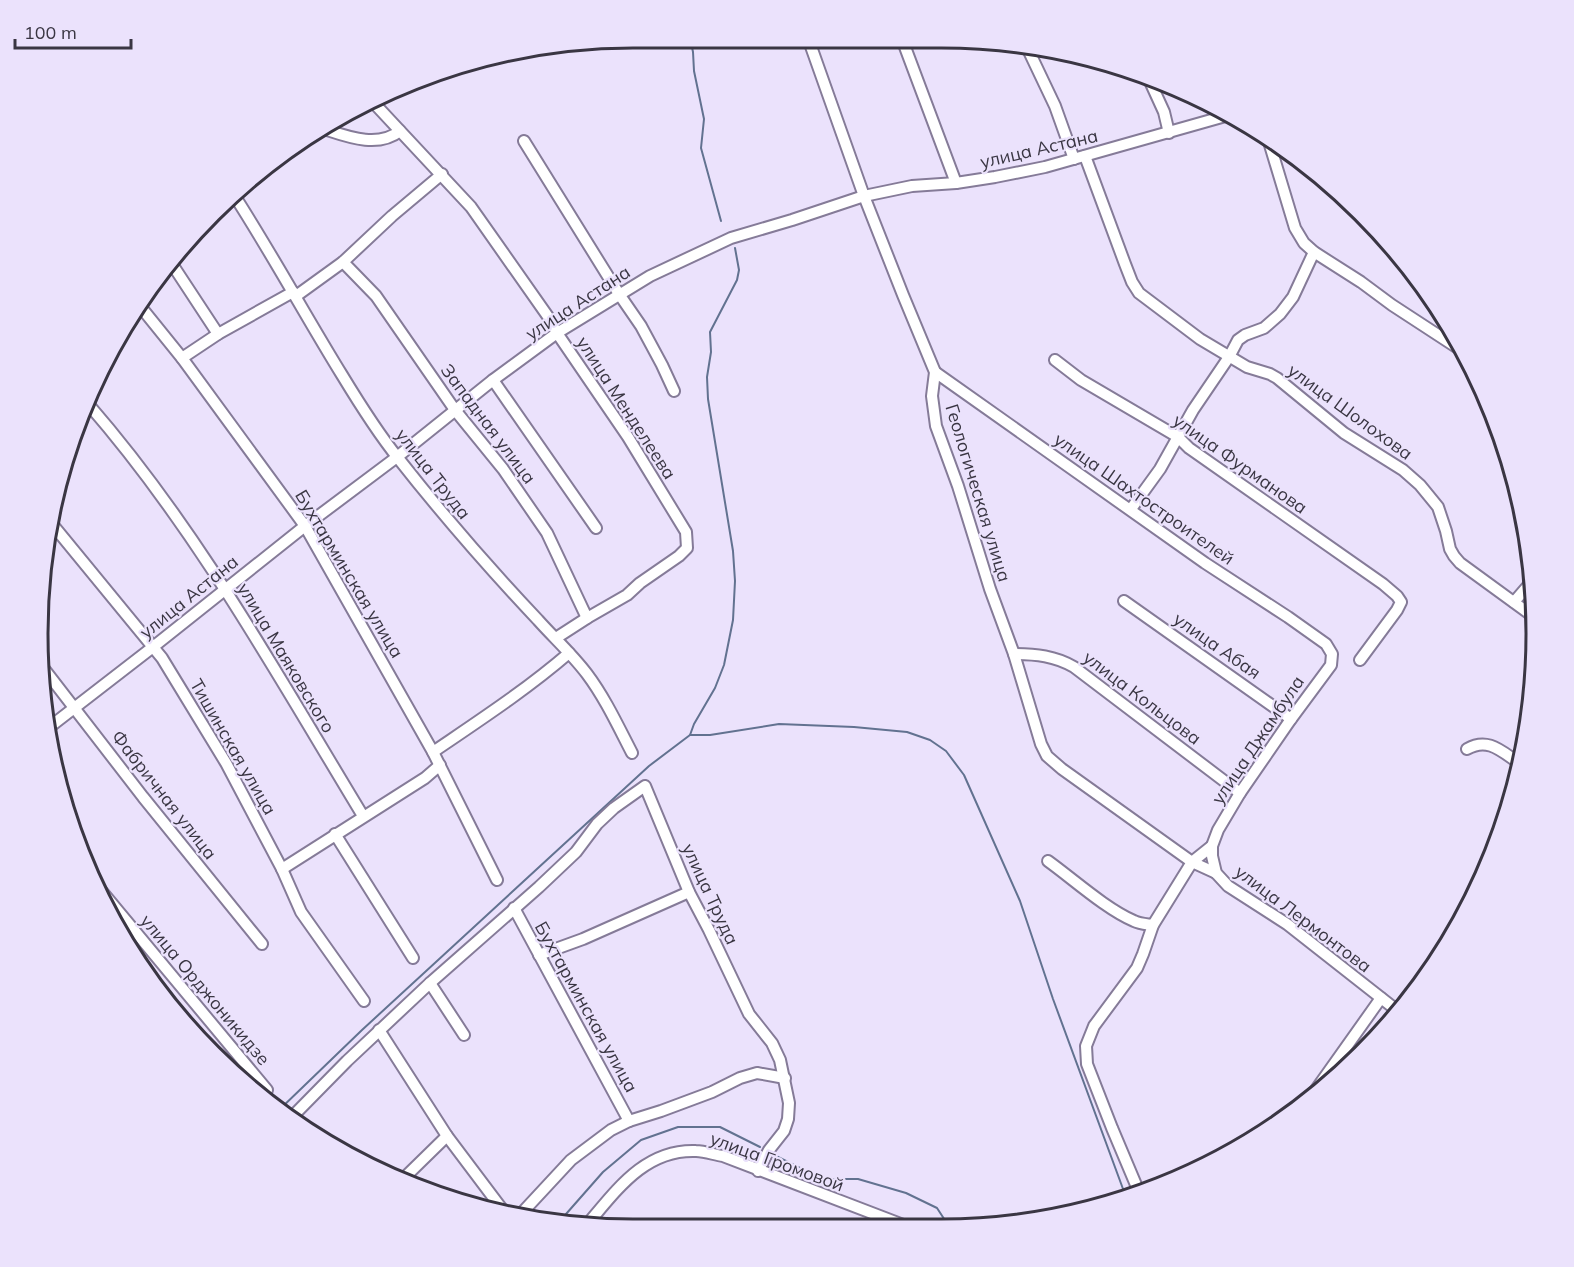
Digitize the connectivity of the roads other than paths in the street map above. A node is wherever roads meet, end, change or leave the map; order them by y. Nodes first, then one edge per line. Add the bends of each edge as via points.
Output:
1 (812, 48) edge
2 (905, 48) edge
3 (1031, 55) edge
4 (1153, 88) edge
5 (378, 107) edge
6 (1218, 118) edge
7 (400, 131) junction
8 (332, 132) edge
9 (1169, 133) junction
10 (524, 141) dead end
11 (1272, 151) edge
12 (1080, 158) junction
13 (442, 174) junction
14 (956, 183) junction
15 (864, 196) junction
16 (238, 201) edge
17 (1314, 252) junction
18 (343, 262) junction
19 (175, 269) edge
20 (294, 294) junction
21 (619, 294) junction
22 (145, 312) edge
23 (557, 333) junction
24 (218, 334) junction
25 (1448, 342) edge
26 (1229, 357) junction
27 (182, 358) junction
28 (1055, 360) dead end
29 (935, 372) junction
30 (494, 380) junction
31 (674, 392) dead end
32 (93, 409) edge
33 (455, 410) junction
34 (1178, 437) junction
35 (397, 457) junction
36 (1131, 509) junction
37 (305, 526) junction
38 (596, 528) dead end
39 (57, 530) edge
40 (225, 589) junction
41 (1524, 590) edge
42 (1124, 601) dead end
43 (1514, 602) junction
44 (1525, 611) edge
45 (587, 618) junction
46 (556, 638) junction
47 (153, 647) junction
48 (569, 653) junction
49 (1014, 654) junction
50 (1332, 654) joint
51 (1360, 660) dead end
52 (49, 676) edge
53 (74, 708) junction
54 (1291, 719) junction
55 (55, 723) edge
56 (1467, 749) dead end
57 (433, 752) junction
58 (632, 753) dead end
59 (1047, 756) joint
60 (1512, 758) edge
61 (440, 765) junction
62 (1240, 793) junction
63 (363, 816) junction
64 (335, 834) junction
65 (1212, 851) junction
66 (1048, 861) dead end
67 (1192, 862) junction
68 (282, 868) junction
69 (1216, 873) junction
70 (497, 880) dead end
71 (689, 892) junction
72 (514, 908) junction
73 (118, 911) edge
74 (1153, 925) junction
75 (262, 944) dead end
76 (539, 955) junction
77 (413, 958) dead end
78 (429, 983) junction
79 (1381, 998) junction
80 (363, 1001) dead end
81 (1392, 1006) edge
82 (379, 1030) junction
83 (464, 1035) dead end
84 (1327, 1074) edge
85 (784, 1078) junction
86 (267, 1090) dead end
87 (297, 1112) edge
88 (630, 1121) junction
89 (447, 1136) junction
90 (758, 1171) junction
91 (408, 1174) edge
92 (1136, 1185) edge
93 (496, 1203) edge
94 (525, 1209) edge
95 (593, 1218) edge
96 (886, 1219) edge

1 - 15 street, Геологическая улица
2 - 14 street
3 - 12 street, улица Шолохова
4 - 9 street
5 - 7 street, улица Менделеева
6 - 9 street, улица Астана
7 - 8 street via 382,140 359,140
7 - 13 street, улица Менделеева
9 - 12 street, улица Астана
10 - 21 street
11 - 17 street via 1295,228
12 - 14 street, улица Астана
12 - 26 street, улица Шолохова via 1139,293
13 - 18 street
13 - 23 street, улица Менделеева via 500,247
14 - 15 street, улица Астана via 912,186
15 - 21 street, улица Астана via 731,238
15 - 29 street, Геологическая улица
16 - 20 street, улица Труда
17 - 25 street
17 - 26 street via 1293,297 1280,314 1264,328 1238,340
18 - 20 street
18 - 33 street, Западная улица via 376,296
19 - 24 street
20 - 24 street
20 - 35 street, улица Труда
21 - 23 street, улица Астана
21 - 31 street via 641,326
22 - 27 street, Бухтарминская улица
23 - 30 street, улица Астана
23 - 45 street, улица Менделеева via 628,436 686,532 687,541 687,548 679,556 627,595
24 - 27 street
26 - 34 street
26 - 43 street, улица Шолохова via 1277,378 1344,433 1403,470 1434,500 1454,556
27 - 37 street, Бухтарминская улица
28 - 34 street, улица Фурманова via 1081,380
29 - 36 street, улица Шахтостроителей
29 - 49 street, Геологическая улица via 932,396 936,426
30 - 33 street, улица Астана
30 - 38 street
32 - 40 street, улица Маяковского via 149,478
33 - 35 street, улица Астана
33 - 45 street, Западная улица via 547,532
34 - 36 street
34 - 51 street, улица Фурманова via 1397,596 1401,602 1397,610
35 - 37 street, улица Астана
35 - 46 street, улица Труда via 456,530
36 - 50 street, улица Шахтостроителей via 1326,644
37 - 40 street, улица Астана
37 - 57 street, Бухтарминская улица
39 - 47 street, Тишинская улица
40 - 47 street, улица Астана
40 - 63 street, улица Маяковского
41 - 43 street
42 - 54 street, улица Абая
43 - 44 street, улица Шолохова
45 - 46 street
46 - 48 street, улица Труда
47 - 53 street, улица Астана
47 - 68 street, Тишинская улица via 226,763
48 - 57 street via 507,703
48 - 58 street, улица Труда via 603,697
49 - 59 street, Геологическая улица
49 - 62 street, улица Кольцова via 1049,657 1074,667
50 - 54 street, улица Джамбула via 1331,665
52 - 53 street, Фабричная улица
53 - 55 street, улица Астана
53 - 75 street, Фабричная улица
54 - 62 street, улица Джамбула
56 - 60 street via 1485,743
57 - 61 street, Бухтарминская улица
59 - 67 street, улица Лермонтова
61 - 63 street
61 - 70 street, Бухтарминская улица
62 - 65 street, улица Джамбула via 1218,830
63 - 64 street
64 - 68 street
64 - 77 street
65 - 67 street, улица Джамбула
65 - 69 street, улица Лермонтова
66 - 74 street via 1110,908 1132,921
67 - 69 street, улица Лермонтова
67 - 74 street, улица Джамбула
68 - 80 street, Тишинская улица via 301,912
69 - 79 street, улица Лермонтова via 1228,886 1287,924
71 - 72 street, улица Труда via 645,786 614,808 576,852
71 - 76 street
71 - 85 street, улица Труда via 749,1014 772,1043
72 - 76 street, Бухтарминская улица
72 - 78 street
73 - 86 street, улица Орджоникидзе
74 - 92 street via 1137,968 1094,1026 1086,1046 1087,1064
76 - 88 street, Бухтарминская улица
78 - 82 street
78 - 83 street
79 - 81 street, улица Лермонтова
79 - 84 street
82 - 87 street
82 - 89 street
85 - 88 street via 758,1073 740,1078
85 - 90 street, улица Труда via 788,1119
88 - 94 street via 571,1160
89 - 91 street
89 - 93 street
90 - 95 street, улица Громовой via 723,1156 675,1152 644,1165 619,1186
90 - 96 street, улица Громовой

